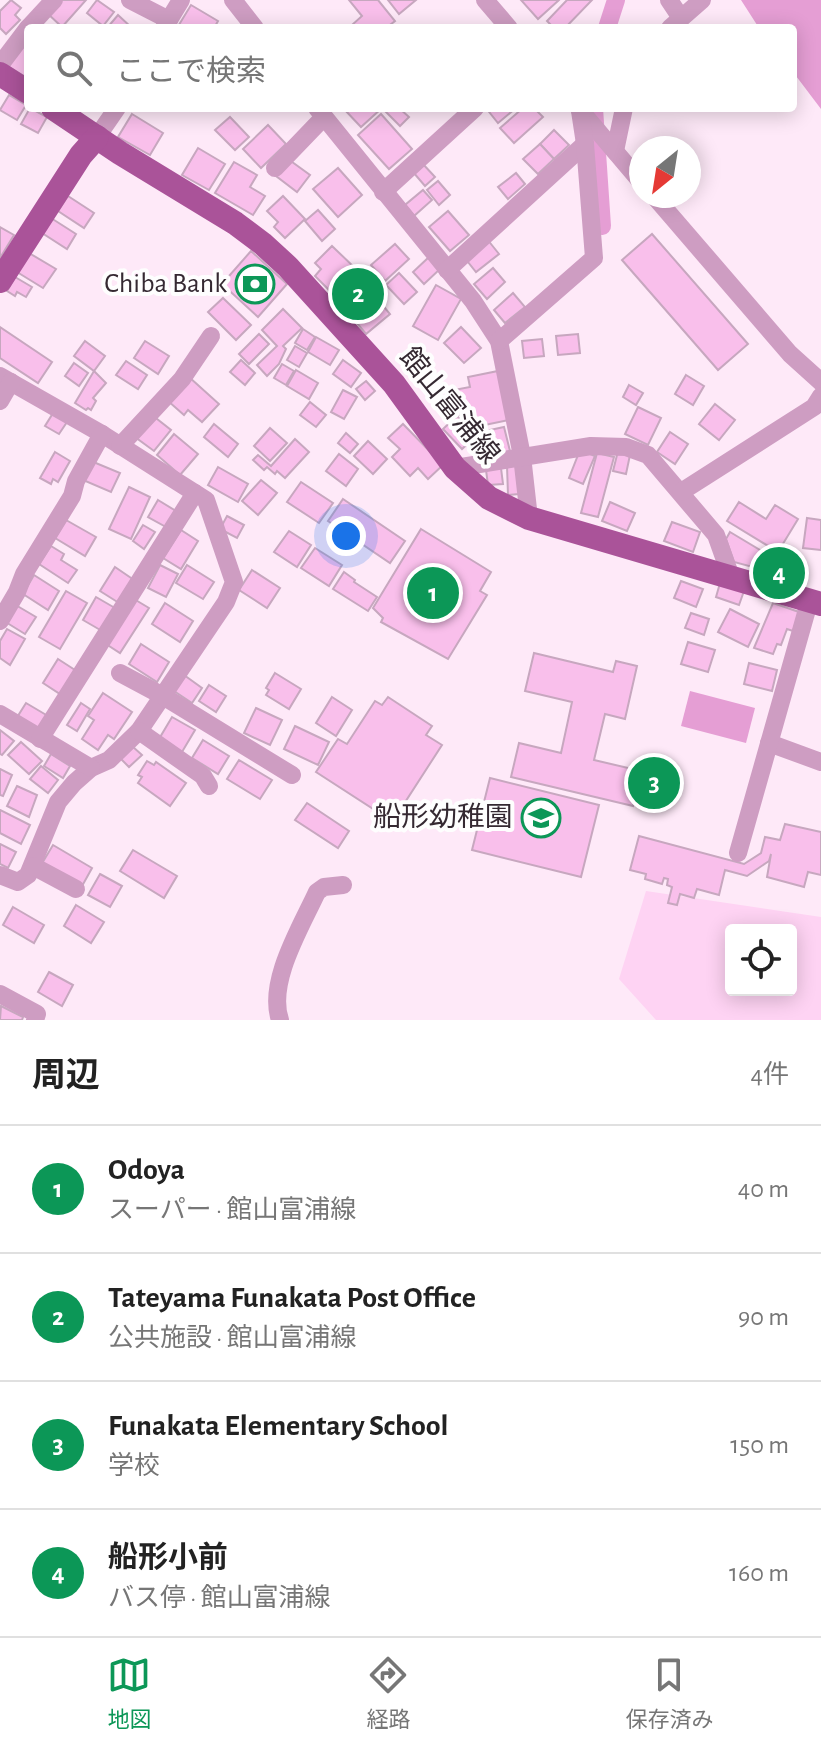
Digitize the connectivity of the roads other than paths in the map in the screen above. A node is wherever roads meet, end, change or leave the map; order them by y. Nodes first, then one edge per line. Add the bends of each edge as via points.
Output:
1 (54, 0) edge
2 (130, 0) edge
3 (181, 0) edge
4 (233, 0) edge
5 (485, 0) edge
6 (669, 0) edge
7 (702, 0) edge
8 (676, 23) edge
9 (32, 24) edge
10 (167, 24) edge
11 (252, 24) edge
12 (506, 24) edge
13 (24, 33) edge
14 (0, 65) edge
15 (0, 74) edge
16 (24, 89) edge
17 (59, 112) edge
18 (114, 112) edge
19 (321, 112) edge
20 (471, 112) edge
21 (581, 112) edge
22 (623, 112) edge
23 (97, 137) junction
24 (585, 144) junction
25 (612, 148) junction
26 (275, 168) dead end
27 (629, 168) edge
28 (383, 192) junction
29 (664, 208) edge
30 (447, 270) junction
31 (0, 281) edge
32 (211, 336) dead end
33 (499, 341) junction
34 (6, 379) edge
35 (821, 382) edge
36 (821, 396) edge
37 (0, 401) edge
38 (102, 434) junction
39 (120, 446) junction
40 (522, 456) junction
41 (455, 468) junction
42 (681, 492) junction
43 (195, 493) junction
44 (529, 518) junction
45 (731, 577) junction
46 (815, 602) edge
47 (0, 621) edge
48 (120, 673) dead end
49 (163, 696) junction
50 (0, 714) edge
51 (139, 731) junction
52 (40, 739) junction
53 (769, 743) junction
54 (821, 762) edge
55 (91, 768) junction
56 (292, 775) dead end
57 (209, 786) dead end
58 (738, 853) dead end
59 (33, 866) junction
60 (0, 875) edge
61 (343, 885) dead end
62 (76, 889) dead end
63 (0, 994) edge
64 (35, 1020) edge
65 (280, 1020) edge

1 - 9 street
2 - 10 street
3 - 10 street
4 - 11 street
5 - 12 street
6 - 8 street
7 - 8 street
13 - 14 street
15 - 16 main road
17 - 23 main road, 館山富浦線
18 - 23 street
19 - 26 street
19 - 28 street
20 - 28 street
21 - 24 street
21 - 25 street
22 - 25 street
23 - 31 main road
23 - 41 main road, 館山富浦線 via 235,223 288,267 394,384
24 - 30 street
24 - 33 street via 594,258
25 - 27 street
28 - 30 street
29 - 35 street via 790,354
30 - 33 street
32 - 39 street via 182,379
33 - 40 street
34 - 37 street
34 - 38 street
36 - 42 street via 814,407
38 - 39 street
38 - 47 street
39 - 43 street
40 - 41 street
40 - 42 street via 591,446 626,447 648,455
40 - 44 street
41 - 44 main road, 館山富浦線 via 489,498
42 - 45 street via 716,535
43 - 49 street via 206,500 233,590
43 - 52 street
44 - 45 main road, 館山富浦線
45 - 46 main road, 館山富浦線
46 - 53 street
48 - 49 street
49 - 51 street
49 - 56 street
50 - 52 street
51 - 55 street via 109,760
51 - 57 street via 203,776
52 - 55 street
53 - 54 street
53 - 58 street
55 - 59 street via 58,802
59 - 60 street via 18,882
59 - 62 street
61 - 65 street via 317,892 277,990
63 - 64 street via 31,1009

